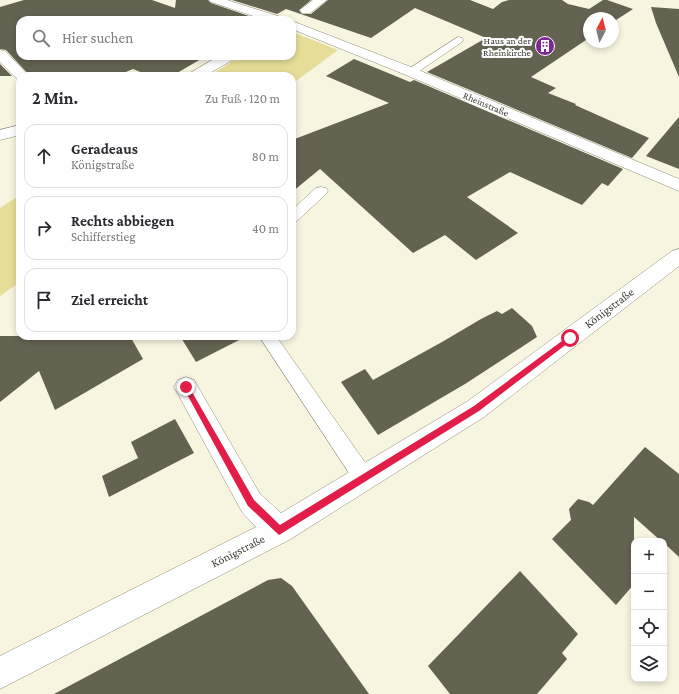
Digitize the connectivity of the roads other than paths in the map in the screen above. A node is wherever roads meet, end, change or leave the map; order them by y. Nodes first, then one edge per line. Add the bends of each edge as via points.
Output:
1 (215, 0) edge
2 (321, 0) edge
3 (306, 10) dead end
4 (265, 16) edge
5 (296, 27) edge
6 (458, 40) dead end
7 (0, 54) edge
8 (223, 60) edge
9 (18, 72) edge
10 (202, 72) edge
11 (411, 72) junction
12 (16, 131) edge
13 (0, 135) edge
14 (679, 185) edge
15 (321, 191) dead end
16 (296, 214) edge
17 (679, 256) edge
18 (270, 340) edge
19 (186, 387) dead end
20 (364, 478) junction
21 (279, 530) junction
22 (0, 673) edge

1 - 4 street
2 - 3 street
5 - 11 street, Rheinstraße
6 - 11 lane
7 - 9 street
8 - 10 street
11 - 14 street, Rheinstraße
12 - 13 street
15 - 16 lane
17 - 20 street, Königstraße via 476,409
18 - 20 lane
19 - 21 street via 251,503
20 - 21 street, Königstraße
21 - 22 street, Königstraße

